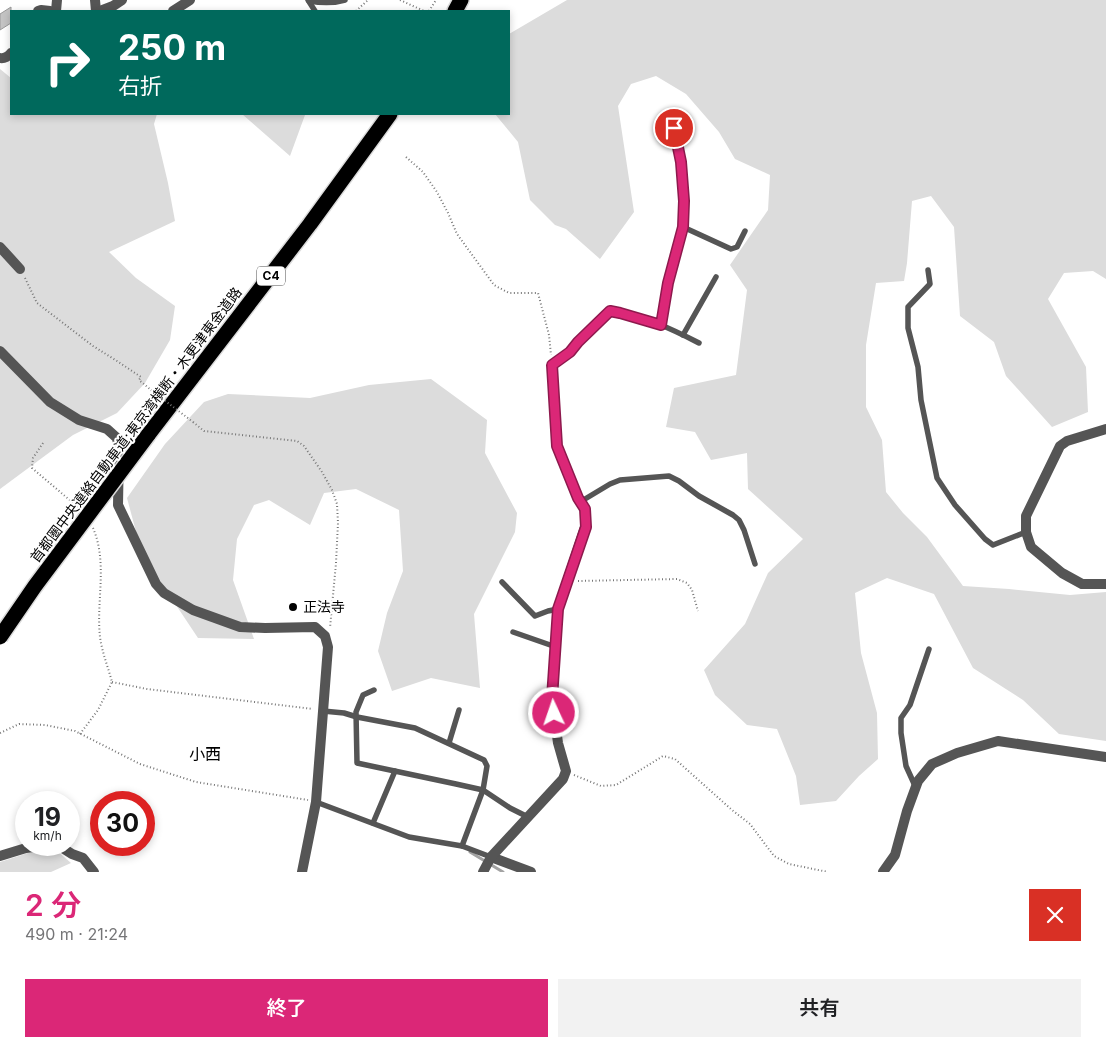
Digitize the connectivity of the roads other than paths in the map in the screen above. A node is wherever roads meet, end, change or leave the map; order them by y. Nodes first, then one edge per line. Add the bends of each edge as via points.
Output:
1 (122, 0) edge
2 (190, 0) edge
3 (309, 0) edge
4 (345, 0) edge
5 (103, 10) edge
6 (175, 10) edge
7 (389, 115) edge
8 (674, 128) dead end
9 (683, 227) junction
10 (745, 231) dead end
11 (0, 247) edge
12 (20, 269) road end
13 (928, 270) dead end
14 (716, 277) dead end
15 (661, 325) junction
16 (684, 335) junction
17 (699, 343) dead end
18 (0, 351) edge
19 (552, 365) joint
20 (1106, 429) edge
21 (580, 502) junction
22 (1026, 532) junction
23 (755, 564) dead end
24 (502, 582) dead end
25 (1106, 584) edge
26 (558, 609) junction
27 (513, 632) dead end
28 (0, 637) edge
29 (556, 647) junction
30 (929, 649) dead end
31 (374, 690) dead end
32 (460, 710) dead end
33 (323, 711) junction
34 (357, 717) junction
35 (449, 743) junction
36 (1106, 758) edge
37 (395, 770) junction
38 (916, 788) junction
39 (484, 790) junction
40 (316, 802) junction
41 (528, 816) junction
42 (373, 823) junction
43 (462, 846) junction
44 (15, 851) edge
45 (0, 856) edge
46 (78, 856) edge
47 (492, 857) junction
48 (94, 872) edge
49 (302, 872) edge
50 (483, 872) edge
51 (531, 872) edge
52 (883, 872) edge

1 - 5 street
2 - 6 street
3 - 4 lane via 321,3
7 - 28 highway, 首都圏中央連絡自動車道;東京湾横断・木更津東金道路 / C4, bridge
8 - 9 lane via 681,162
9 - 10 lane via 731,249 737,247
9 - 15 lane
11 - 12 street
13 - 22 lane via 930,284 908,307 908,328 918,366 921,400 937,478 955,505 993,545
14 - 16 lane
15 - 16 lane
15 - 19 lane via 610,311 570,352
16 - 17 lane
18 - 33 street via 50,402 79,420 107,429 117,438 118,505 156,584 164,593 192,610 240,627 315,628 325,636 328,647
19 - 21 street via 557,446
20 - 22 street via 1060,446 1026,516
21 - 23 lane via 620,480 669,476 739,520
21 - 26 street via 585,509 586,527
22 - 25 street via 1031,547 1062,573 1082,584
24 - 26 lane via 535,616
26 - 29 street
27 - 29 lane
29 - 41 street via 552,698 558,744 566,771 563,779
30 - 38 lane via 910,704 901,718 900,733 906,766
31 - 34 lane via 363,695
32 - 35 lane
33 - 34 lane
33 - 40 street
34 - 35 lane via 415,728
34 - 37 lane via 356,763
35 - 39 lane via 484,760 487,766
36 - 38 street via 998,741 932,764
37 - 39 lane
37 - 42 lane
38 - 52 street via 895,854
39 - 41 lane
39 - 43 lane
40 - 42 lane
40 - 49 street
41 - 47 street
42 - 43 lane via 409,837
43 - 47 lane
44 - 45 street
46 - 48 street
47 - 50 street
47 - 51 street

